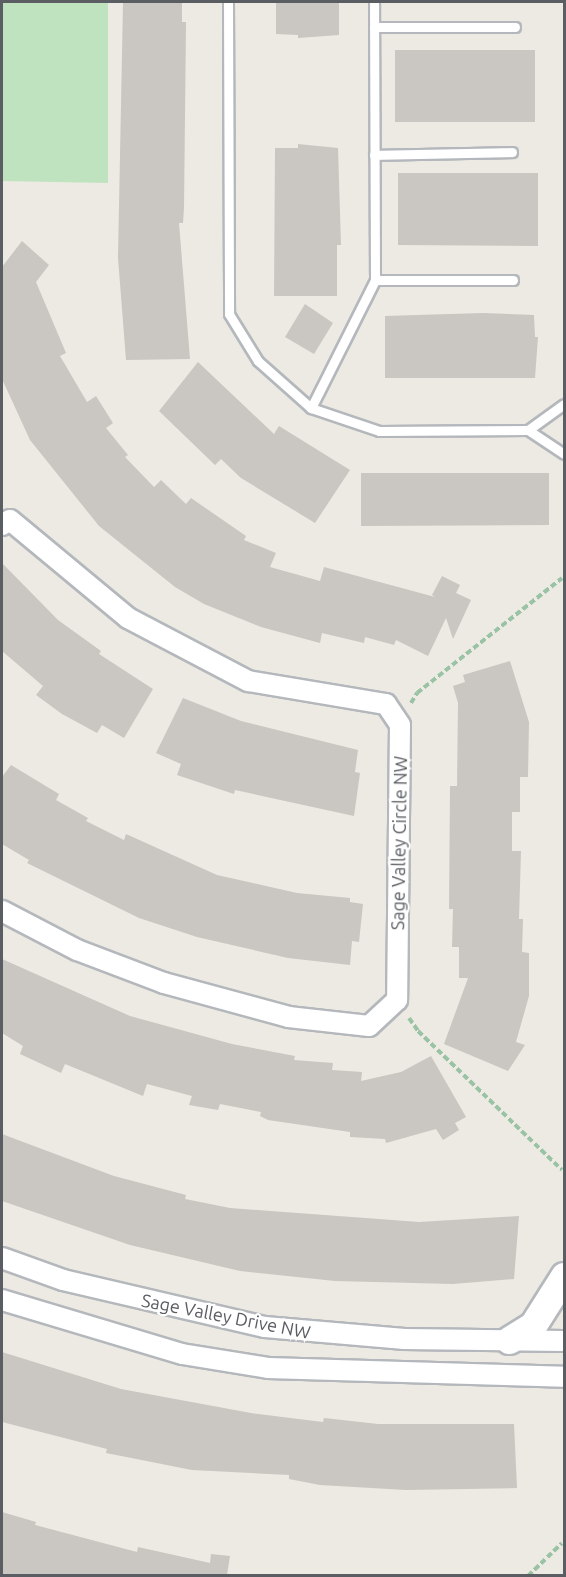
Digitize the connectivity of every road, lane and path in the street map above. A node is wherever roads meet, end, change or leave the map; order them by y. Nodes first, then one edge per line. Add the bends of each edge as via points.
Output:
1 (228, 2) edge
2 (374, 2) edge
3 (374, 27) junction
4 (515, 27) dead end
5 (512, 152) dead end
6 (374, 155) junction
7 (375, 280) junction
8 (513, 280) dead end
9 (564, 404) edge
10 (311, 408) junction
11 (528, 430) junction
12 (564, 454) edge
13 (4, 516) edge
14 (562, 578) dead end
15 (400, 725) junction
16 (2, 911) edge
17 (397, 1000) junction
18 (562, 1170) dead end
19 (2, 1258) edge
20 (564, 1276) edge
21 (2, 1300) edge
22 (509, 1340) junction
23 (564, 1341) edge
24 (564, 1377) edge
25 (562, 1543) dead end
26 (528, 1575) edge

1 - 10 lane via 229,314 258,361
2 - 3 lane
3 - 4 lane
3 - 6 lane
5 - 6 lane
6 - 7 lane
7 - 8 lane
7 - 10 lane
9 - 11 lane
10 - 11 lane via 379,431
11 - 12 lane
13 - 15 street via 128,618 248,681 386,704
14 - 15 path via 417,693
15 - 17 street, Sage Valley Circle NW
16 - 17 street via 77,950 164,983 289,1017 369,1026
17 - 18 path via 418,1031
19 - 22 street, Sage Valley Drive NW via 63,1280 265,1327 404,1340
20 - 22 main road via 533,1325
21 - 24 street, Sage Valley Drive NW via 182,1354 268,1368
22 - 23 street, Sage Valley Drive NW
25 - 26 path

